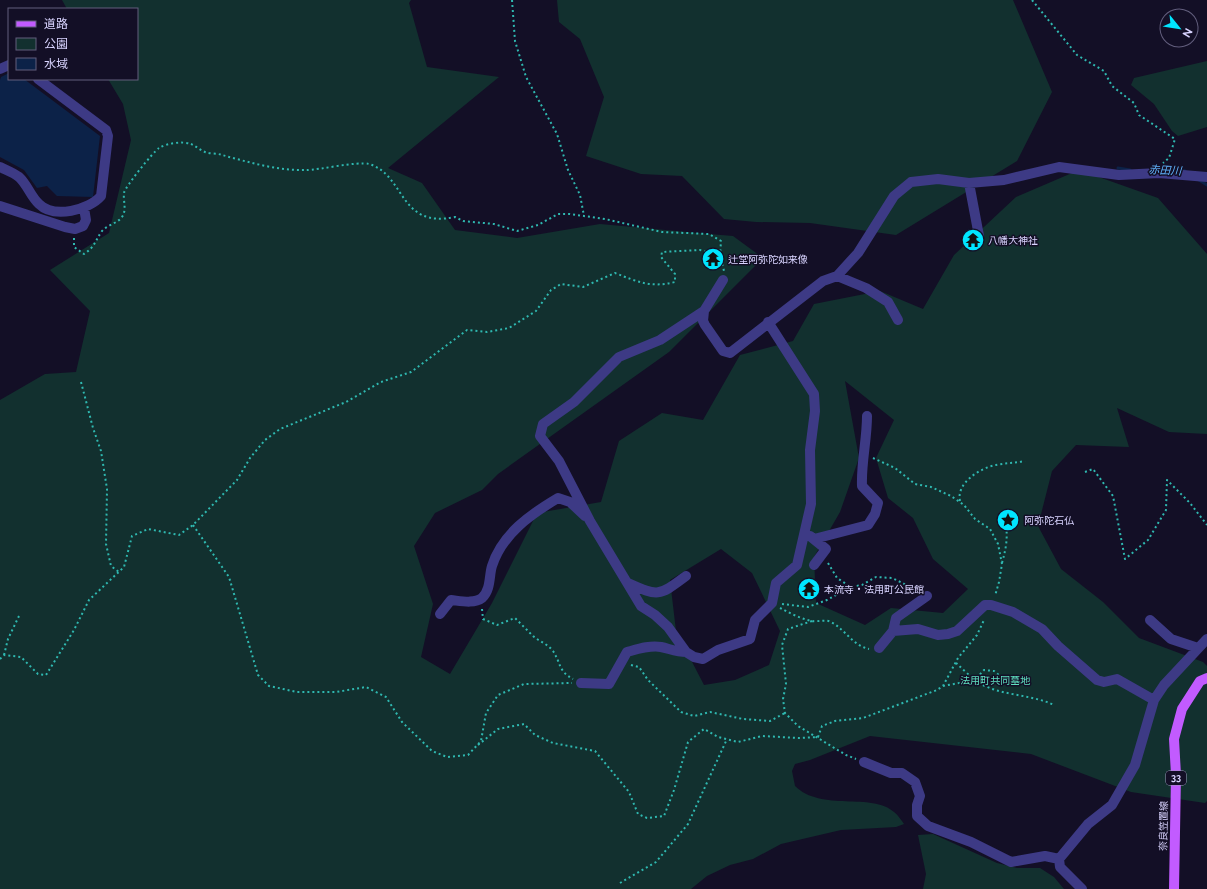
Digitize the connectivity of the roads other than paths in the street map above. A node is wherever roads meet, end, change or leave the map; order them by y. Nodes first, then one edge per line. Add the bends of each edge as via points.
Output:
1 (39, 80) edge
2 (0, 167) edge
3 (1205, 177) edge
4 (969, 183) junction
5 (0, 206) edge
6 (84, 208) junction
7 (979, 236) dead end
8 (837, 276) junction
9 (723, 280) road end
10 (704, 311) junction
11 (898, 320) dead end
12 (768, 322) junction
13 (867, 416) dead end
14 (590, 521) junction
15 (805, 533) junction
16 (814, 539) junction
17 (814, 565) road end
18 (686, 576) dead end
19 (628, 583) junction
20 (927, 596) road end
21 (440, 614) dead end
22 (1150, 620) dead end
23 (893, 631) junction
24 (1207, 638) edge
25 (879, 648) road end
26 (1198, 648) junction
27 (686, 652) junction
28 (1207, 678) edge
29 (581, 683) road end
30 (1154, 700) junction
31 (864, 762) road end
32 (1059, 859) junction
33 (1082, 889) edge
34 (1174, 889) edge

1 - 6 street via 106,130 108,136 101,196 95,203
2 - 6 street via 19,177 40,206 53,211 68,212
3 - 4 street via 1159,173 1119,175 1059,167 1021,177
4 - 7 street
4 - 8 street via 938,179 911,182 894,196 858,253
5 - 6 street via 75,229 83,226 86,220
8 - 11 street via 866,288 888,302
8 - 12 street via 823,281
9 - 10 street
10 - 12 street via 705,325 723,351 730,353
10 - 14 street via 660,340 619,356 574,402 543,424 540,436 559,460
12 - 15 street via 814,394 815,411 810,450 811,504
13 - 16 street via 862,486 878,503 875,514 868,525
14 - 19 street
14 - 21 street via 570,502 558,498 534,512 518,525 504,543 492,565 484,595 469,602 452,600
15 - 16 street
15 - 27 street via 797,565 776,583 772,603 755,620 750,639 718,650 703,659
16 - 17 street via 826,549
18 - 19 street via 665,592 649,593
19 - 27 street via 641,606 668,627
20 - 23 street via 896,618
22 - 26 street via 1171,639
23 - 25 street
23 - 30 street via 918,629 938,635 948,634 957,631 985,605 992,605 1013,612 1042,628 1058,646 1097,680 1104,682 1117,679
24 - 26 street
26 - 30 street via 1164,685
27 - 29 street via 660,647 632,650 627,652 609,684
28 - 34 main road, 奈良笠置線 / 33 via 1200,681 1182,709 1174,739
30 - 32 street via 1135,765 1112,804 1088,824
31 - 32 street via 891,773 902,772 915,782 920,796 917,816 928,826 971,842 1011,862 1045,856
32 - 33 street via 1060,867

